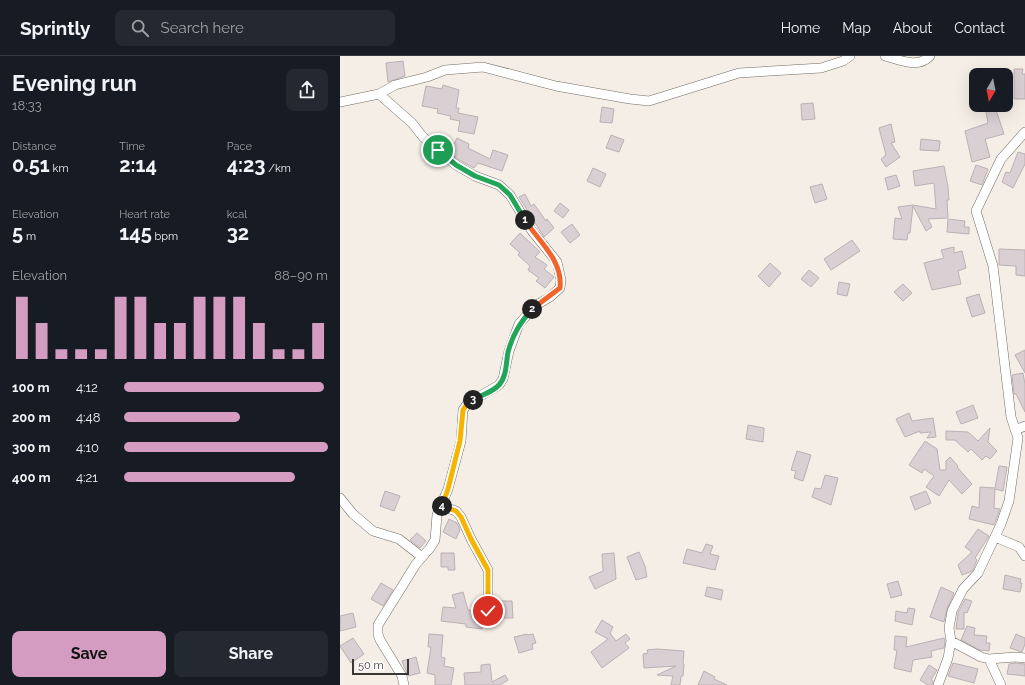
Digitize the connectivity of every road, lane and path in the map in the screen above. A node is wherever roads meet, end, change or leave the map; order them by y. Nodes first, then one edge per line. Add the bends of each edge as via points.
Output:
1 (850, 56) edge
2 (885, 56) edge
3 (930, 56) edge
4 (379, 94) junction
5 (340, 102) edge
6 (1025, 132) edge
7 (1025, 426) edge
8 (1016, 430) junction
9 (340, 498) edge
10 (441, 506) junction
11 (995, 537) junction
12 (1025, 556) edge
13 (422, 557) junction
14 (488, 611) dead end
15 (951, 641) junction
16 (1025, 658) edge
17 (989, 659) junction
18 (404, 685) edge
19 (938, 685) edge
20 (1001, 685) edge

1 - 4 street via 821,68 739,73 649,101 630,100 556,86 483,67 445,70 395,85
2 - 3 street via 921,63
4 - 5 street
4 - 10 street via 456,165 499,185 510,195 532,231 557,262 561,280 560,288 535,306 519,324 508,351 503,379 499,385 468,403 463,410 460,441
6 - 8 street via 1001,159 976,211 993,266 1011,417
7 - 8 street
8 - 11 street via 1018,438 1009,501
9 - 13 street via 373,530 399,539
10 - 13 street via 437,515 435,540
10 - 14 street via 456,511 461,517 488,570
11 - 12 street via 1019,547
11 - 15 street via 978,573 962,589 952,611 949,628
13 - 18 street via 378,625 380,640 402,676
15 - 17 street
15 - 19 street
16 - 17 street
17 - 20 street

